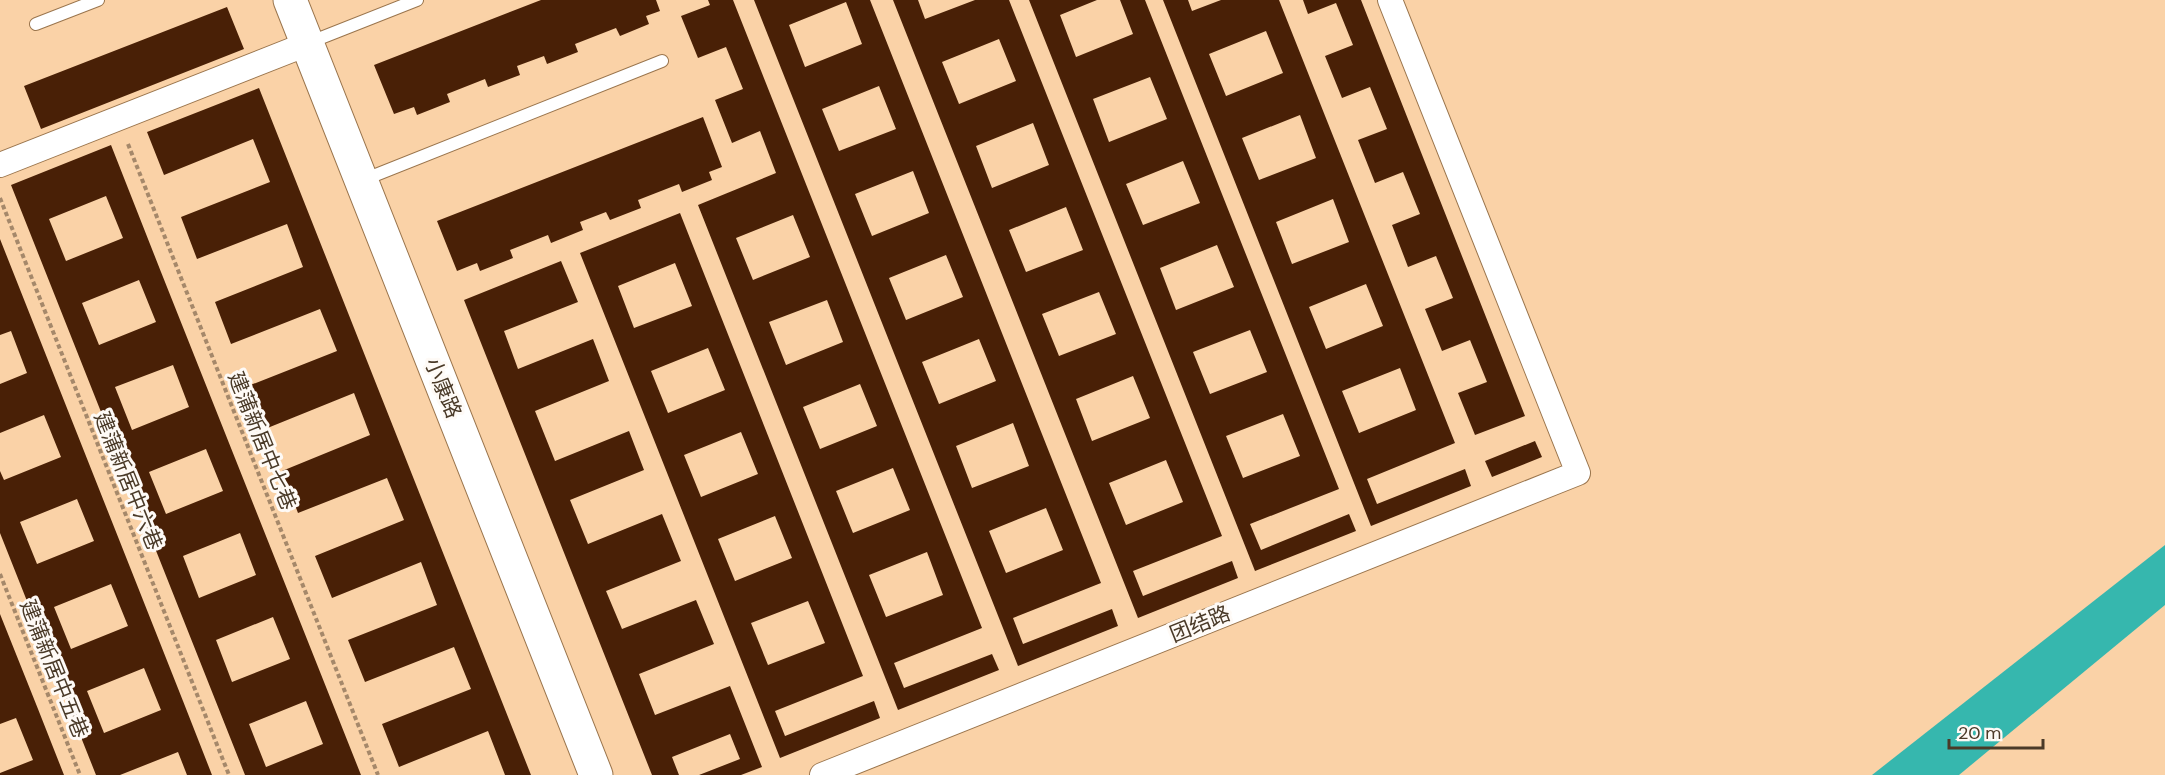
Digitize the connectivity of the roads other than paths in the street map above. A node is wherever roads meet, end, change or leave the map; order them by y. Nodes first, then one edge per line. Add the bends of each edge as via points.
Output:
1 (98, 0) edge
2 (290, 0) edge
3 (417, 0) edge
4 (1390, 0) edge
5 (36, 24) dead end
6 (307, 44) junction
7 (662, 61) dead end
8 (0, 165) edge
9 (361, 181) junction
10 (596, 775) edge
11 (822, 775) edge

1 - 5 lane
2 - 6 street, 小康路
3 - 6 lane
4 - 11 street, 团结路 via 1578,473
6 - 8 street
6 - 9 street, 小康路
7 - 9 lane
9 - 10 street, 小康路

